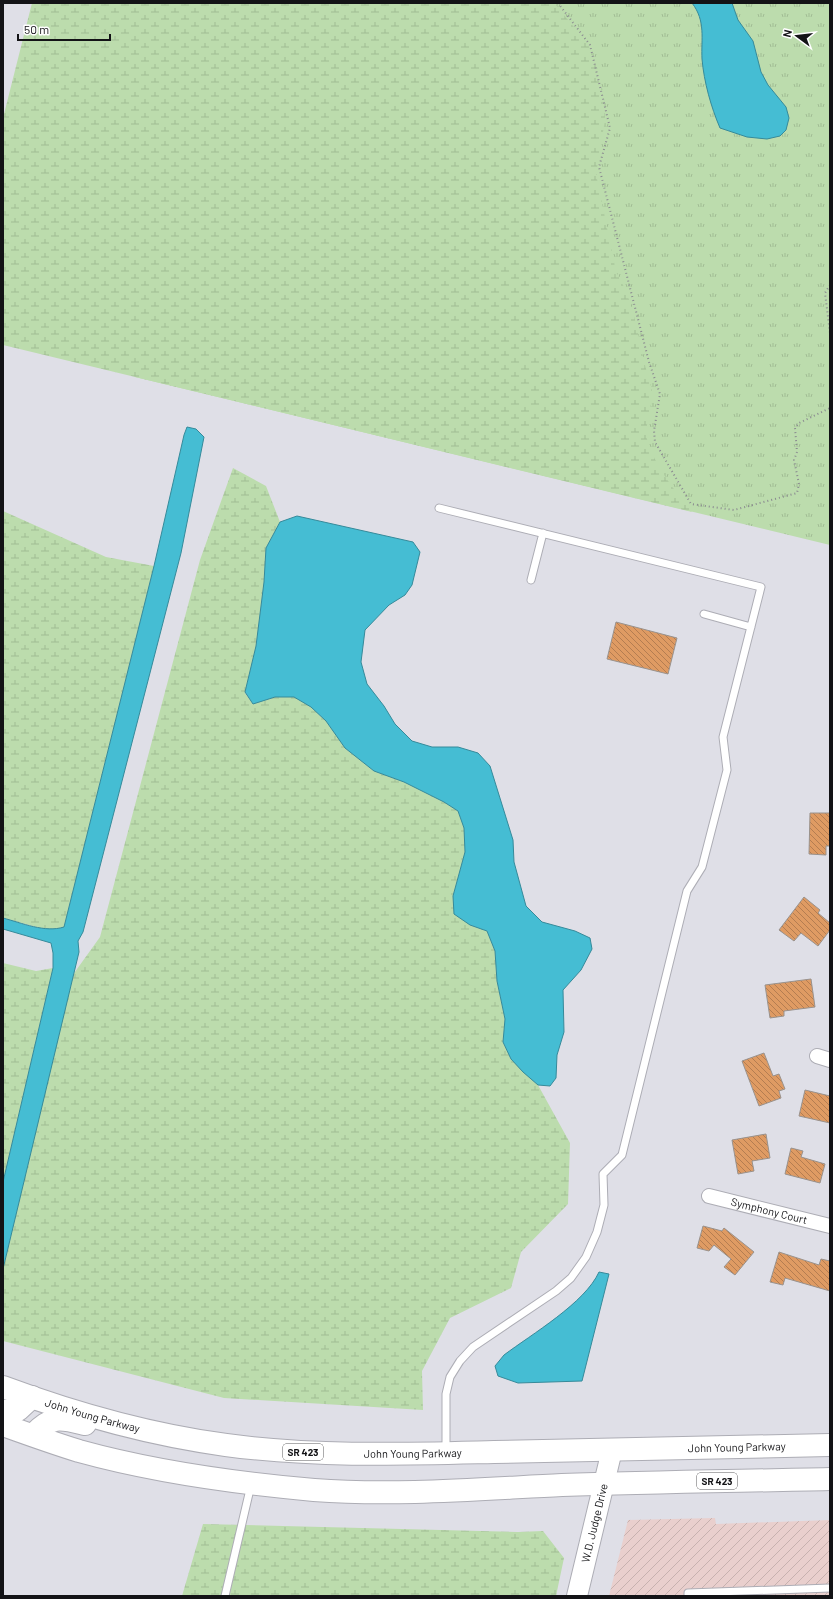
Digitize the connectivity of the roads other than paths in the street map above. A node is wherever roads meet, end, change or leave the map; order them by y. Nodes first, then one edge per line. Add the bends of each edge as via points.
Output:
1 (438, 508) dead end
2 (543, 533) junction
3 (531, 580) dead end
4 (704, 614) dead end
5 (751, 627) junction
6 (709, 1196) dead end
7 (830, 1226) edge
8 (3, 1387) edge
9 (32, 1397) junction
10 (3, 1411) edge
11 (3, 1425) edge
12 (33, 1435) junction
13 (830, 1445) edge
14 (282, 1450) junction
15 (612, 1450) junction
16 (446, 1453) junction
17 (830, 1479) edge
18 (251, 1483) junction
19 (604, 1484) junction
20 (830, 1588) edge
21 (225, 1596) edge
22 (577, 1596) edge
23 (688, 1596) edge

1 - 2 lane
2 - 3 lane
2 - 5 lane via 761,587
4 - 5 lane
5 - 16 lane via 723,737 727,770 702,868 687,891 622,1155 602,1174 604,1205 597,1232 586,1257 571,1278 473,1347 460,1361 450,1377 446,1394
6 - 7 street, Symphony Court
8 - 9 main road, John Young Parkway / SR 423
9 - 10 main road via 18,1410
9 - 14 main road, John Young Parkway / SR 423 via 162,1433 226,1445
11 - 12 main road, SR 423
12 - 14 main road via 45,1423 63,1419 174,1445 253,1457
12 - 18 main road, SR 423 via 78,1450 150,1468
13 - 15 main road, John Young Parkway / SR 423
14 - 16 main road, John Young Parkway / SR 423 via 383,1454
15 - 16 main road, John Young Parkway / SR 423
15 - 19 street, W.D. Judge Drive
17 - 19 main road, SR 423
18 - 19 main road, SR 423 via 343,1491
18 - 21 lane
19 - 22 street, W.D. Judge Drive
20 - 23 lane via 688,1593

